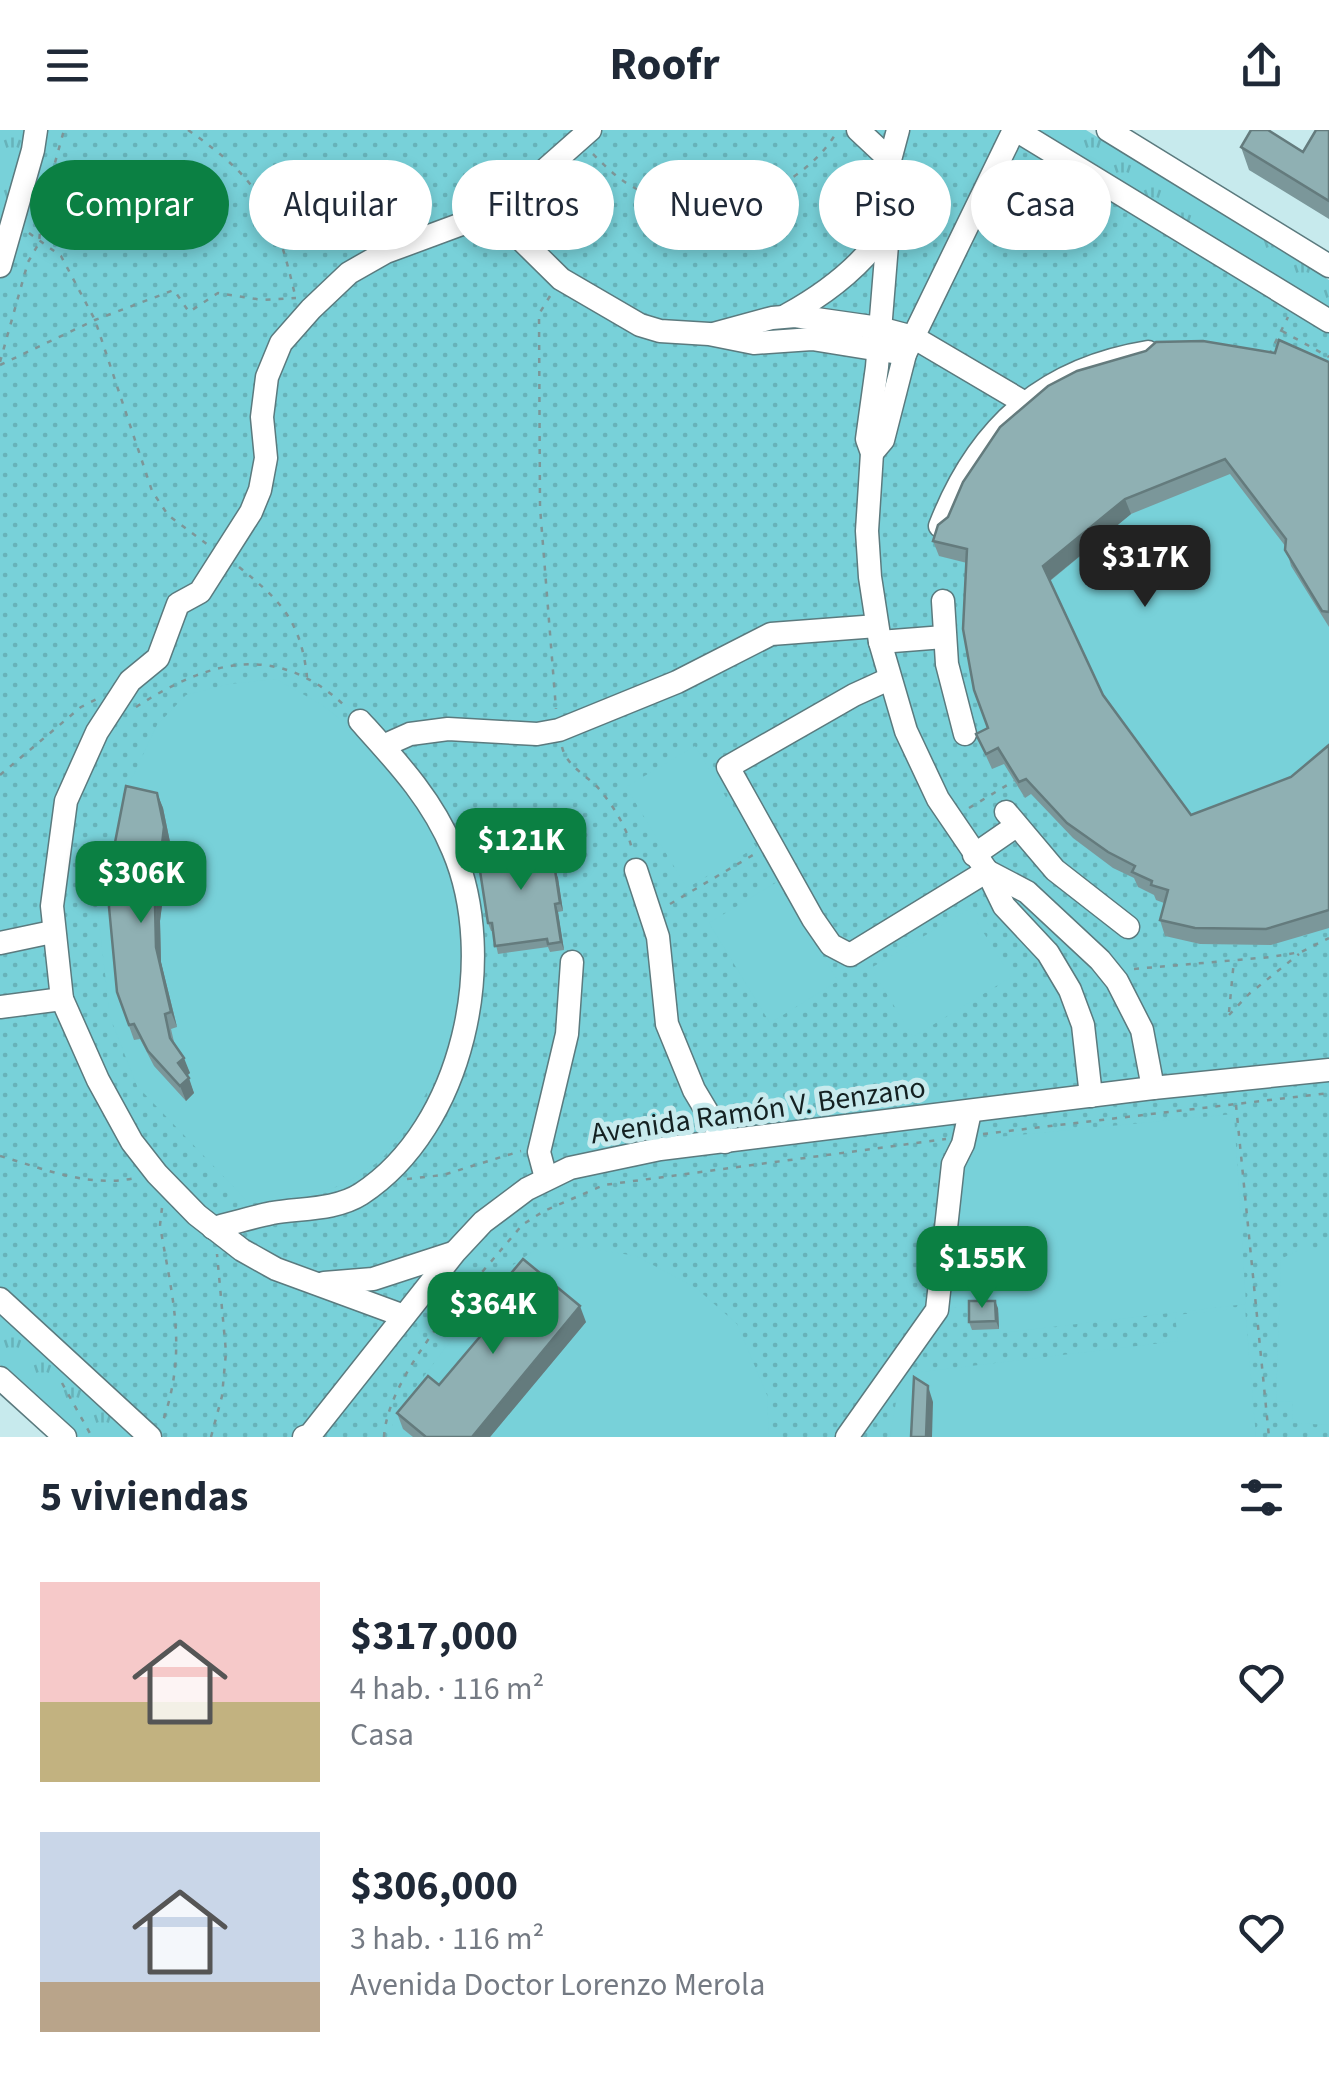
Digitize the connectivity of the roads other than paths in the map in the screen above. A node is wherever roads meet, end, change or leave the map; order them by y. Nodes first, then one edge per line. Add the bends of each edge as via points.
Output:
1 (858, 130) edge
2 (887, 130) edge
3 (898, 130) edge
4 (1015, 130) edge
5 (1108, 130) edge
6 (584, 134) edge
7 (38, 137) edge
8 (556, 160) edge
9 (890, 160) junction
10 (452, 227) edge
11 (531, 250) edge
12 (871, 250) edge
13 (886, 250) edge
14 (0, 266) edge
15 (1329, 266) edge
16 (783, 317) junction
17 (1329, 321) edge
18 (710, 334) junction
19 (878, 339) junction
20 (909, 346) junction
21 (1148, 352) edge
22 (1025, 403) junction
23 (872, 453) junction
24 (940, 526) edge
25 (942, 602) dead end
26 (878, 634) junction
27 (944, 638) junction
28 (889, 679) junction
29 (360, 721) road end
30 (965, 734) dead end
31 (383, 746) junction
32 (980, 863) junction
33 (636, 870) road end
34 (1056, 870) junction
35 (1027, 892) junction
36 (1128, 927) dead end
37 (52, 932) junction
38 (0, 943) edge
39 (572, 962) dead end
40 (62, 1000) junction
41 (0, 1006) edge
42 (1329, 1070) edge
43 (1153, 1088) junction
44 (1090, 1096) junction
45 (970, 1112) junction
46 (725, 1142) junction
47 (546, 1178) junction
48 (213, 1228) junction
49 (455, 1252) junction
50 (306, 1282) junction
51 (0, 1300) edge
52 (404, 1316) junction
53 (0, 1378) edge
54 (156, 1430) edge
55 (308, 1436) edge
56 (65, 1437) edge
57 (847, 1437) edge

1 - 9 street
2 - 9 street
3 - 9 street
4 - 17 street
4 - 20 street
5 - 15 street
6 - 8 street
7 - 14 street
10 - 37 street via 349,273 281,343 266,377 260,490 200,592 178,604 158,658 130,682 97,732 66,801
11 - 18 street via 561,279 640,325
12 - 16 street via 839,282
13 - 19 street
16 - 18 street
16 - 19 street via 816,316
18 - 19 street via 754,342
19 - 20 street
19 - 23 street via 866,438
20 - 22 street
20 - 23 street via 883,440
21 - 22 street via 1096,364
22 - 24 street via 973,458
23 - 26 street via 867,531
25 - 27 street
26 - 27 street
26 - 28 street
26 - 31 street via 771,634 677,682 558,730 448,729
27 - 30 street
28 - 32 street via 916,755
28 - 32 street via 728,767 831,945 850,955
29 - 31 street
31 - 48 street via 426,798 454,851 469,899 471,996 446,1092 410,1146 358,1196
32 - 34 street via 1011,819
32 - 35 street
32 - 44 street via 1004,906 1048,953 1070,990 1083,1026
33 - 46 street via 658,937 667,1024
34 - 35 street
34 - 36 street
35 - 43 street via 1117,981 1142,1030
37 - 38 street
37 - 40 street
39 - 47 street via 567,1034 539,1152
40 - 41 street
40 - 48 street via 113,1110 161,1179
42 - 43 street, Avenida Ramón V. Benzano
43 - 44 street, Avenida Ramón V. Benzano
44 - 45 street, Avenida Ramón V. Benzano
45 - 46 street, Avenida Ramón V. Benzano
45 - 57 street via 950,1180 937,1310
46 - 47 street, Avenida Ramón V. Benzano via 626,1154
47 - 49 street, Avenida Ramón V. Benzano via 507,1201
48 - 50 street
49 - 50 street via 373,1279
49 - 52 street, Avenida Ramón V. Benzano
50 - 52 street
51 - 54 street
52 - 55 street, Avenida Ramón V. Benzano
53 - 56 street

